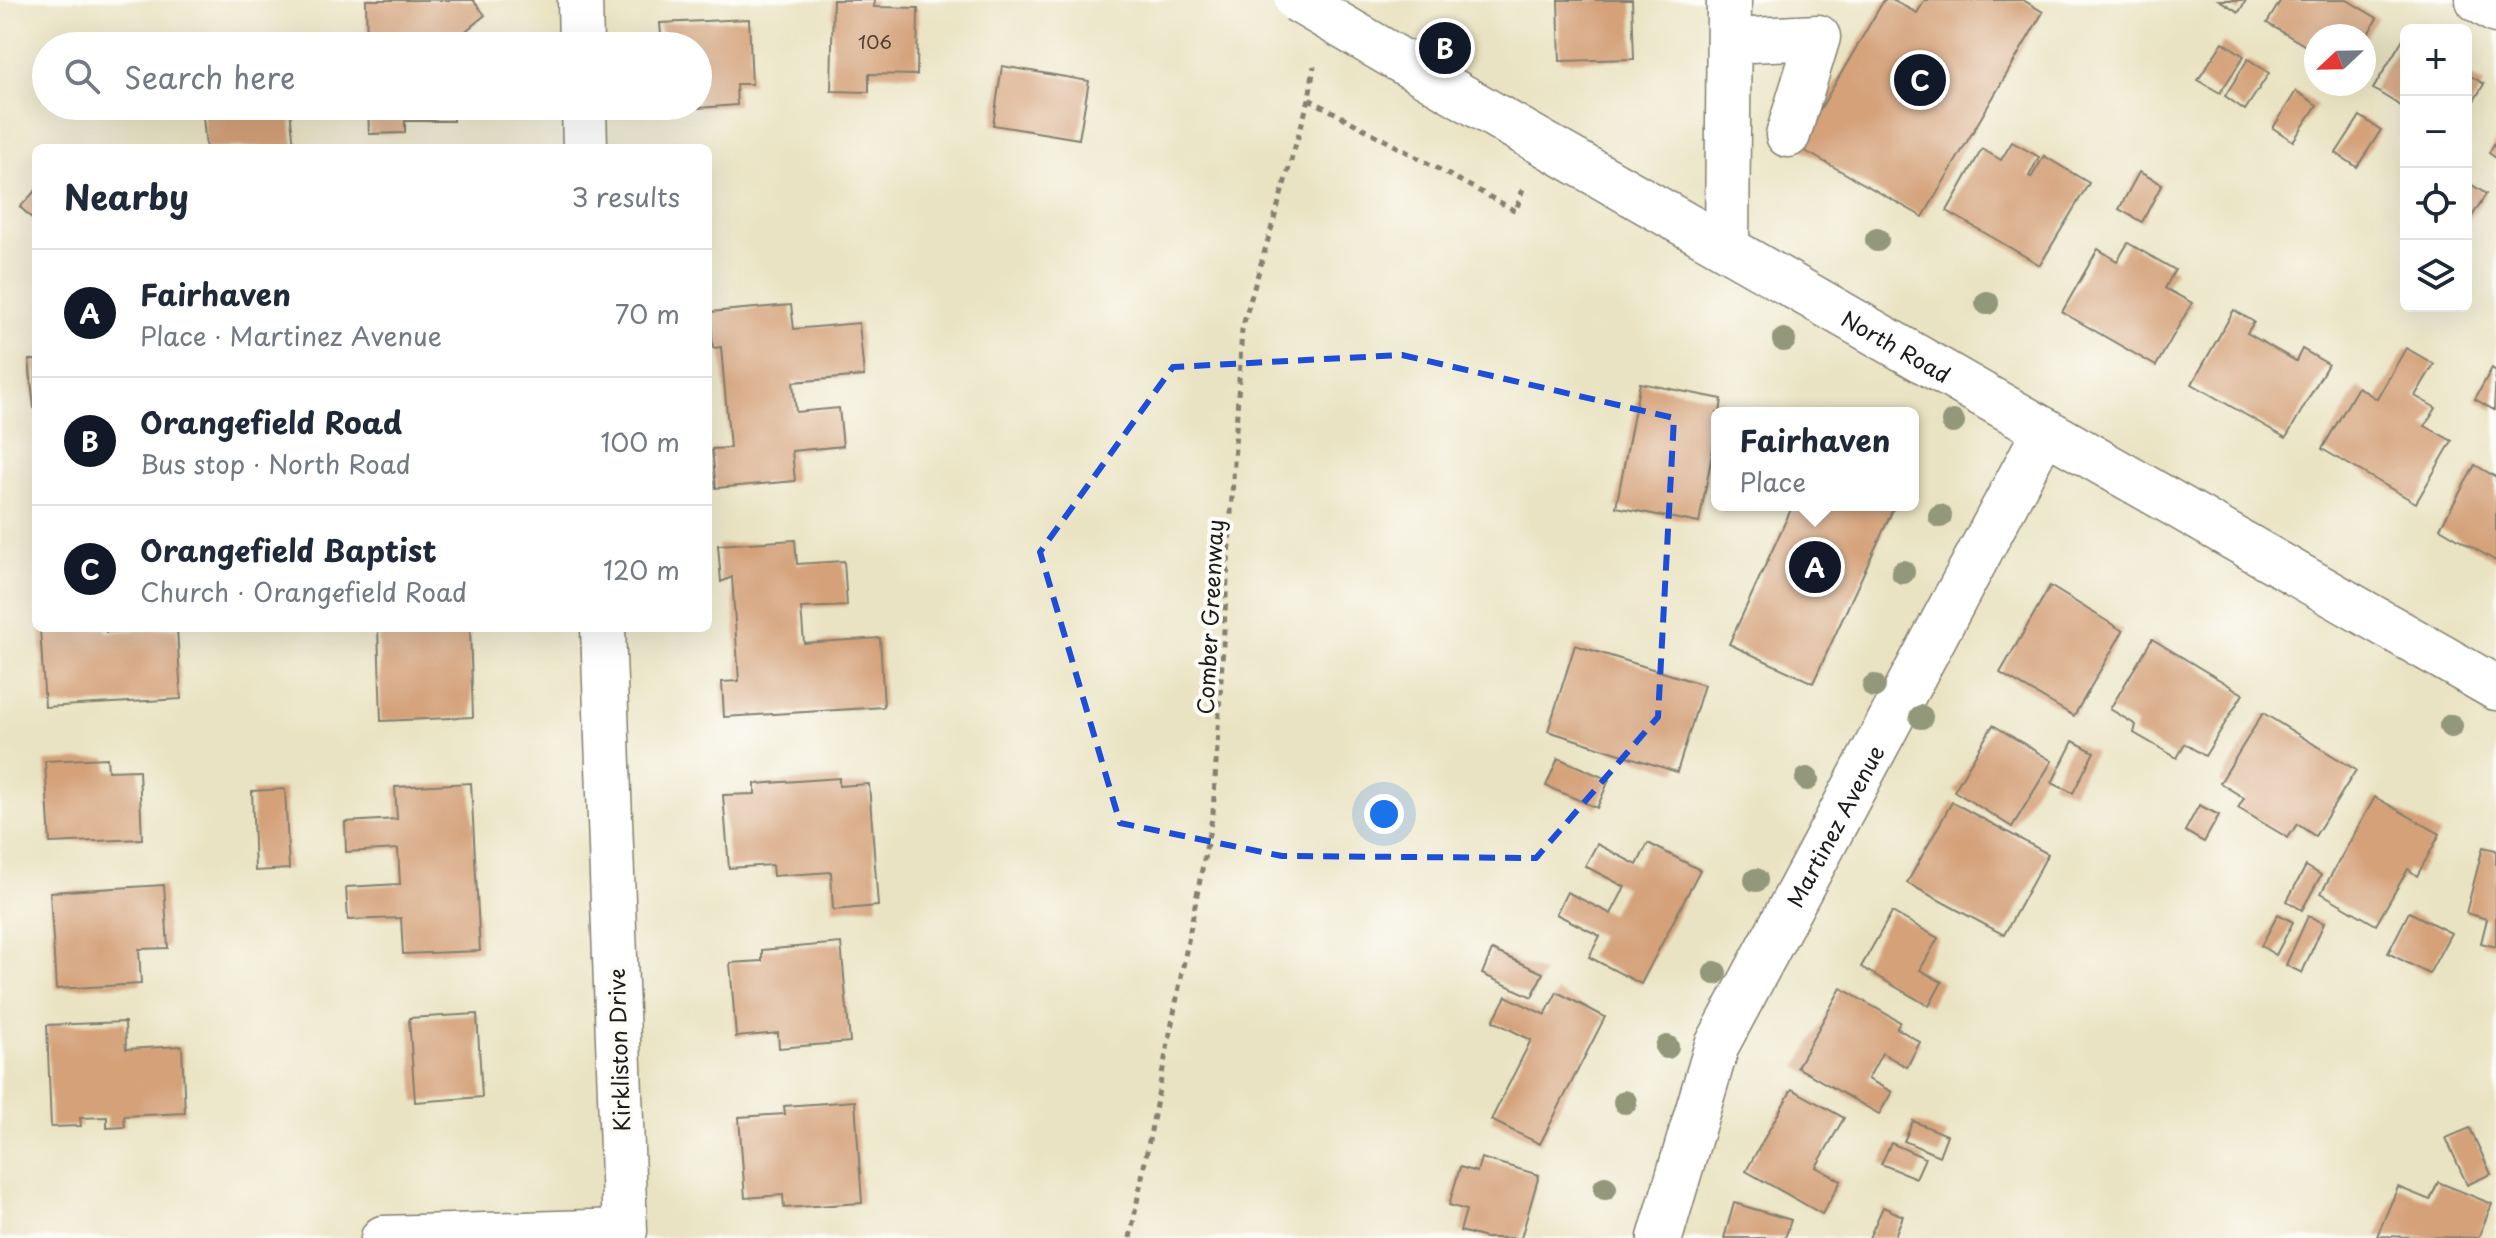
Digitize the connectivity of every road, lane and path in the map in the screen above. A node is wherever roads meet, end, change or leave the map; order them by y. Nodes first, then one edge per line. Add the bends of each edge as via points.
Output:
1 (580, 0) edge
2 (1297, 0) edge
3 (2478, 0) edge
4 (2496, 11) edge
5 (1729, 20) edge
6 (581, 32) edge
7 (1315, 57) dead end
8 (1309, 99) junction
9 (584, 120) edge
10 (1788, 135) dead end
11 (585, 144) edge
12 (1516, 211) dead end
13 (1727, 248) junction
14 (2045, 430) junction
15 (603, 632) edge
16 (2496, 688) edge
17 (383, 1238) edge
18 (1130, 1238) edge
19 (1660, 1238) edge

1 - 6 street
2 - 13 street, North Road, bridge
3 - 4 street
5 - 10 street via 1818,37
5 - 13 street
7 - 8 path, Comber Greenway
8 - 12 path
8 - 18 path, Comber Greenway via 1242,329 1213,813
9 - 11 street
13 - 14 street, North Road
14 - 16 street, North Road
14 - 19 street, Martinez Avenue via 1717,1045
15 - 17 street, Kirkliston Drive via 625,1231

